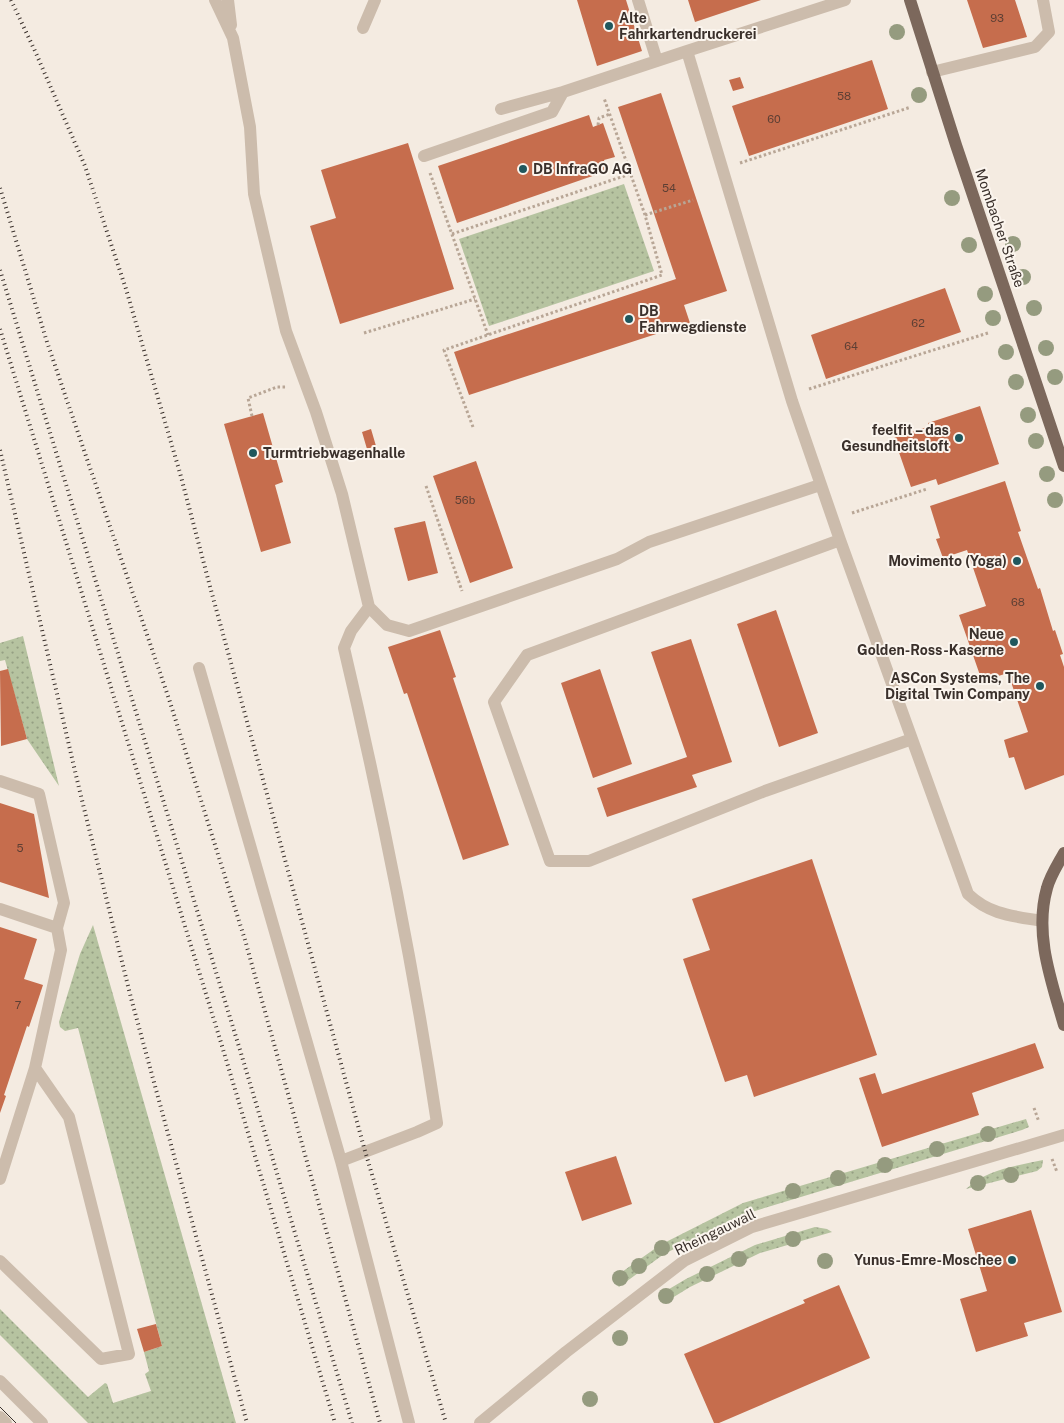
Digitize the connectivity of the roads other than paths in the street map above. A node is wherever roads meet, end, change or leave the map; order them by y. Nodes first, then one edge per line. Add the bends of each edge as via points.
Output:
1 (215, 0) edge
2 (228, 0) edge
3 (375, 0) edge
4 (638, 0) edge
5 (845, 0) edge
6 (910, 0) edge
7 (1044, 0) edge
8 (363, 28) dead end
9 (233, 38) junction
10 (686, 51) junction
11 (657, 61) junction
12 (932, 72) junction
13 (563, 92) junction
14 (501, 109) dead end
15 (424, 156) road end
16 (1064, 466) edge
17 (820, 485) junction
18 (840, 540) junction
19 (369, 607) junction
20 (199, 668) dead end
21 (912, 739) junction
22 (0, 781) edge
23 (1064, 853) edge
24 (1060, 868) edge
25 (0, 909) edge
26 (1042, 921) junction
27 (57, 928) junction
28 (1064, 1024) edge
29 (35, 1068) junction
30 (1064, 1136) edge
31 (340, 1161) junction
32 (0, 1180) edge
33 (0, 1261) edge
34 (0, 1380) edge
35 (0, 1417) edge
36 (6, 1423) edge
37 (42, 1423) edge
38 (408, 1423) edge
39 (480, 1423) edge

1 - 9 street
2 - 9 street
3 - 8 street
4 - 11 street
5 - 10 street
6 - 12 main road, Mombacher Straße
7 - 12 street via 1049,32 1036,47
9 - 19 street via 250,127 254,194 286,331 342,494
10 - 11 street
10 - 17 street
11 - 13 street
12 - 16 main road, Mombacher Straße
13 - 14 street
13 - 15 street via 552,112
17 - 18 street
17 - 19 street via 649,542 617,559 409,631 387,625
18 - 21 street
18 - 21 street via 527,656 494,702 550,861 589,861 765,791
19 - 31 street via 351,631 344,648 374,776 419,1006 437,1123
20 - 31 street
21 - 26 street via 968,894 994,912
22 - 27 street via 39,794 64,903
23 - 24 main road
24 - 26 main road via 1047,886
25 - 27 street
26 - 28 main road via 1045,955
27 - 29 street via 61,950
29 - 32 street
29 - 33 street via 69,1117 129,1354 101,1359
30 - 39 street, Rheingauwall via 752,1228 684,1262
31 - 38 street
34 - 37 street
35 - 36 street

